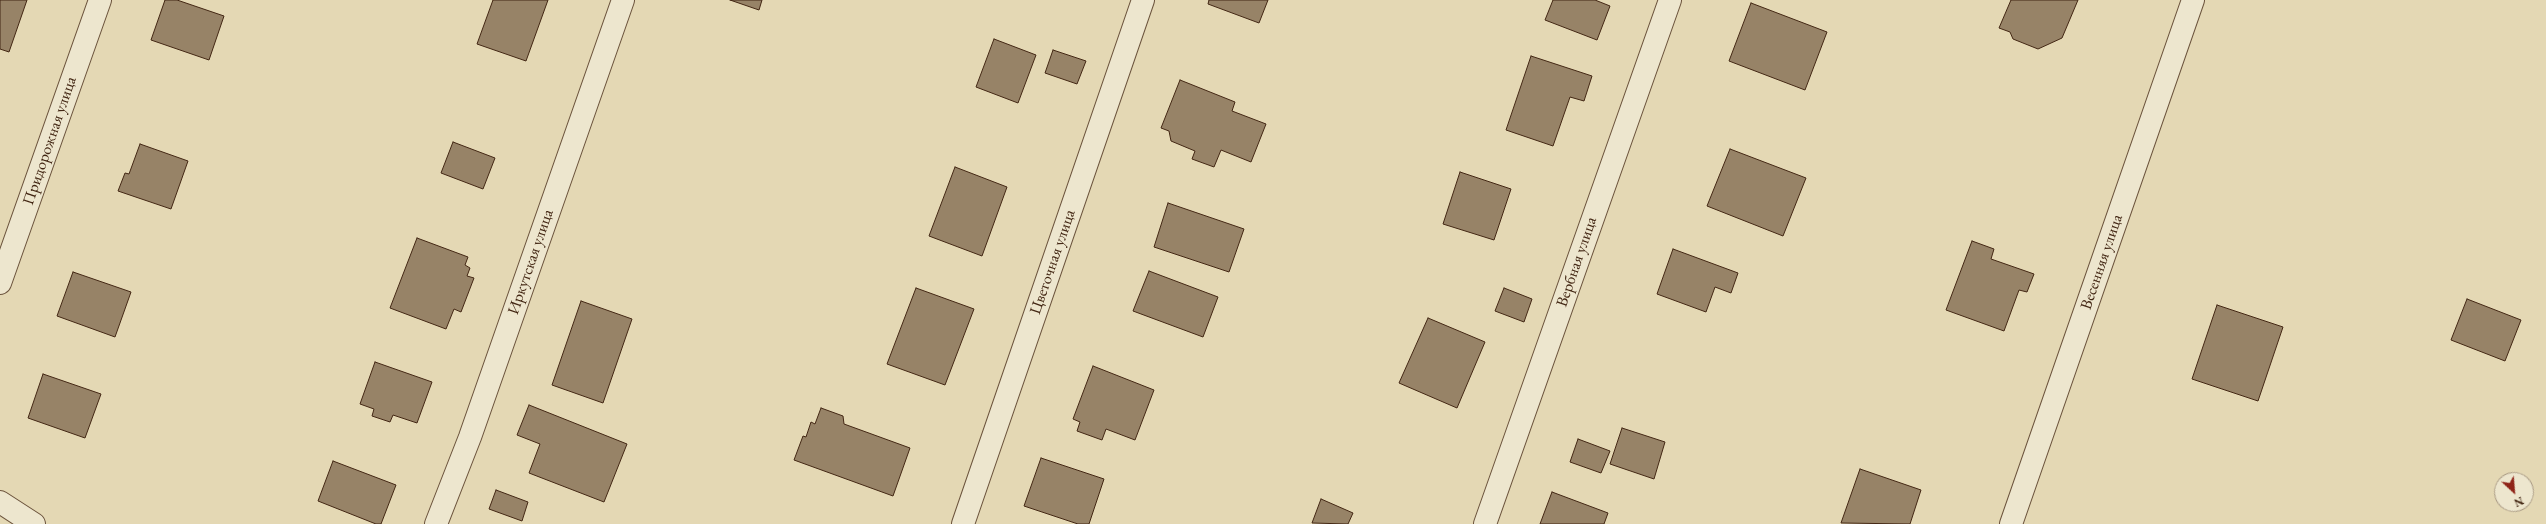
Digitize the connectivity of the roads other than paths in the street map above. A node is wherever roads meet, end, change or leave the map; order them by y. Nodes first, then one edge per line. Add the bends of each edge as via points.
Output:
1 (100, 0) edge
2 (623, 0) edge
3 (1143, 0) edge
4 (1670, 0) edge
5 (2193, 0) edge
6 (0, 283) edge
7 (0, 502) edge
8 (34, 524) edge
9 (436, 524) edge
10 (963, 524) edge
11 (1485, 524) edge
12 (2011, 524) edge

1 - 6 street, Придорожная улица
2 - 9 street, Иркутская улица via 470,437
3 - 10 street, Цветочная улица
4 - 11 street, Вербная улица
5 - 12 street, Весенняя улица
7 - 8 street

